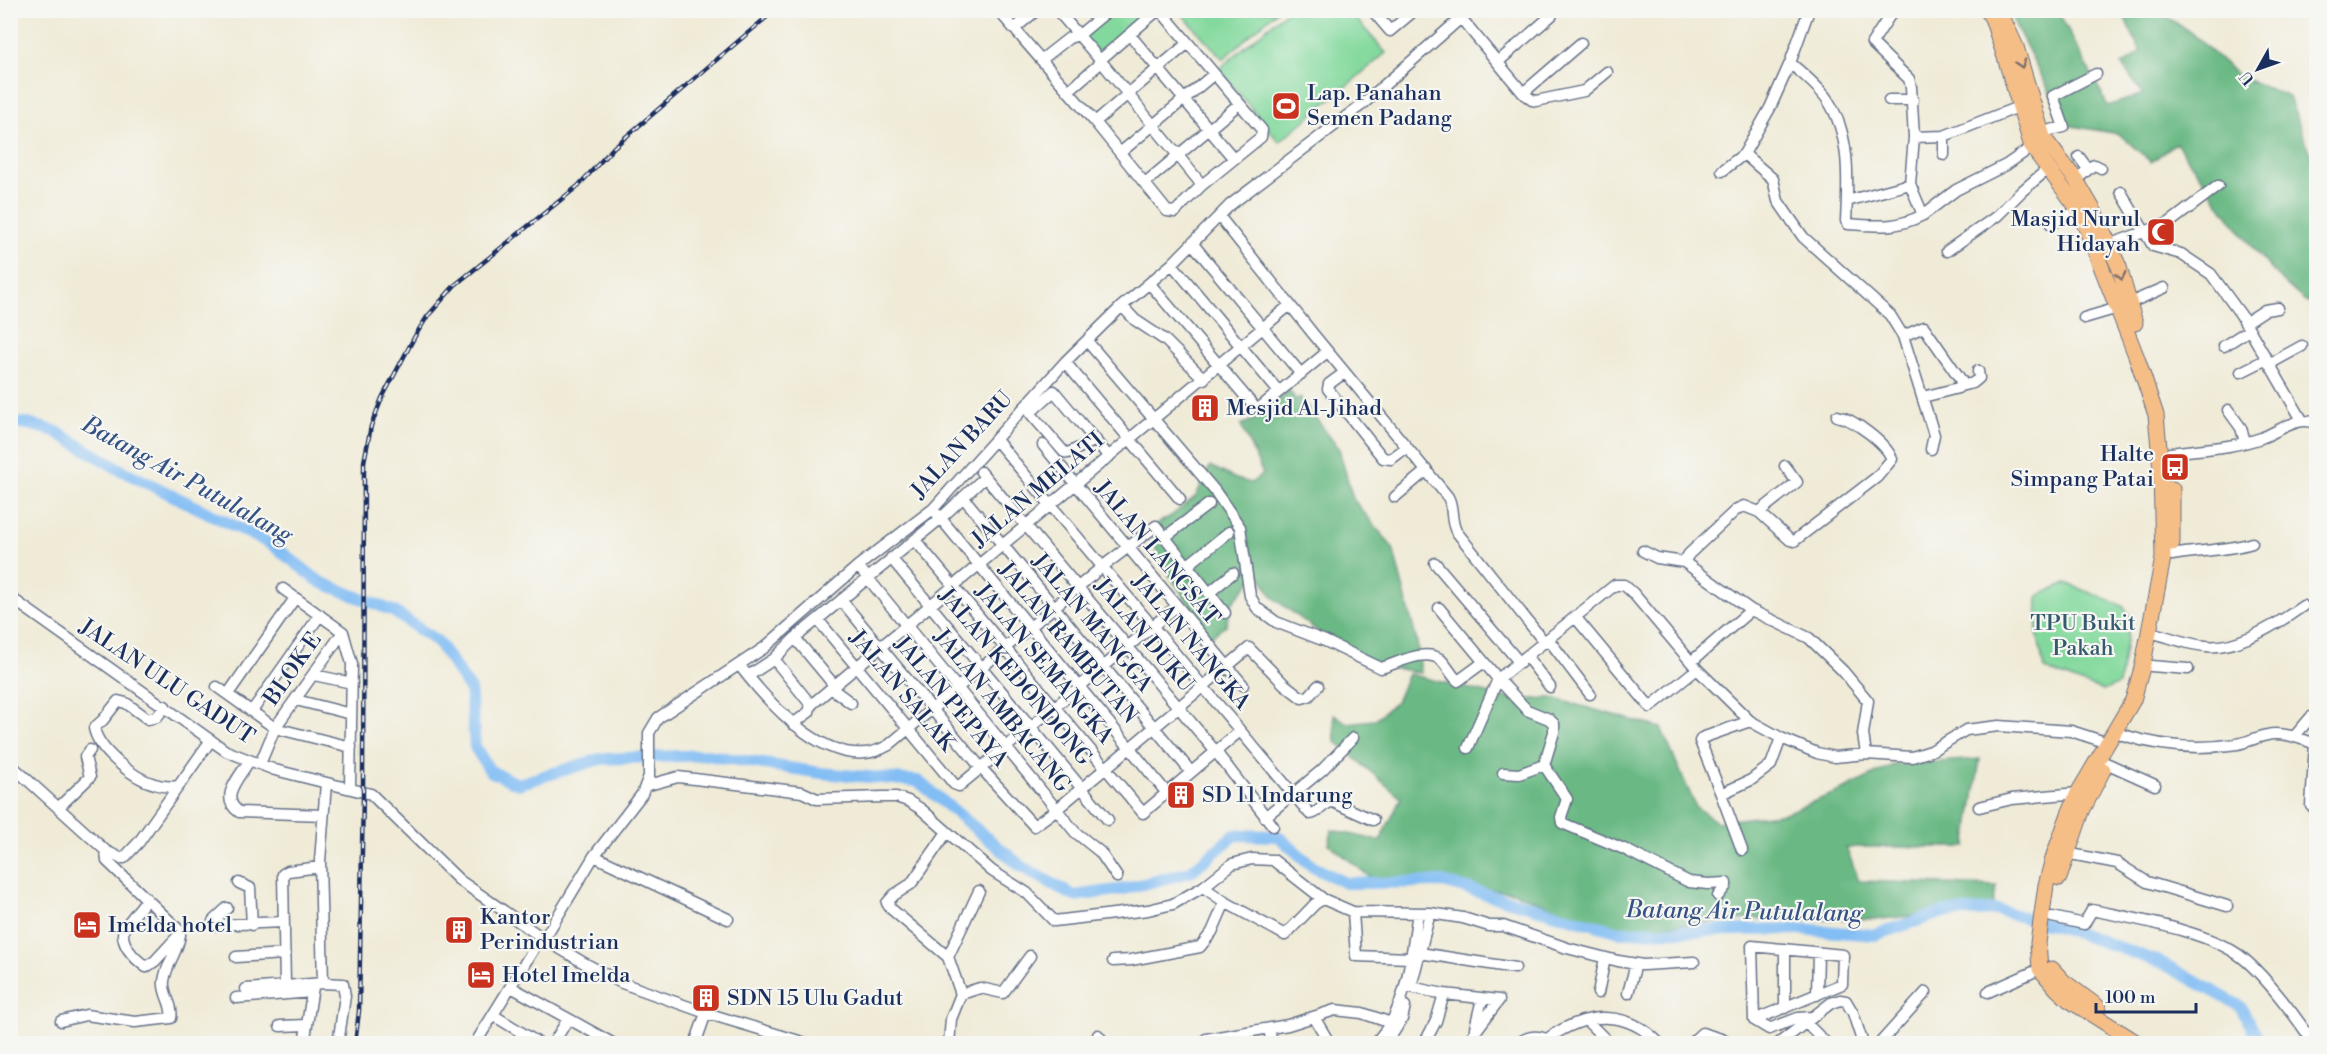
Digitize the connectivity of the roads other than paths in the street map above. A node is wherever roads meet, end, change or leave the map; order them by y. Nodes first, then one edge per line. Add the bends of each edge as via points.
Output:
1 (998, 10) edge
2 (1037, 10) edge
3 (1057, 10) edge
4 (1109, 10) edge
5 (1159, 10) edge
6 (1372, 10) edge
7 (1415, 10) edge
8 (1809, 10) edge
9 (1884, 10) edge
10 (1987, 10) edge
11 (1999, 10) edge
12 (1465, 14) edge
13 (1552, 15) dead end
14 (1014, 29) junction
15 (1130, 35) junction
16 (1079, 36) junction
17 (1188, 43) junction
18 (1581, 43) dead end
19 (1041, 60) junction
20 (1100, 60) junction
21 (1499, 61) junction
22 (1790, 63) junction
23 (1158, 69) junction
24 (1607, 72) dead end
25 (1214, 74) junction
26 (2096, 74) dead end
27 (1068, 91) junction
28 (1523, 93) junction
29 (1128, 94) junction
30 (1184, 99) junction
31 (1889, 100) dead end
32 (1913, 100) junction
33 (1239, 104) junction
34 (2021, 106) junction
35 (1095, 122) junction
36 (1153, 125) junction
37 (1208, 129) junction
38 (2042, 132) junction
39 (1944, 136) junction
40 (1914, 137) junction
41 (2032, 147) junction
42 (1120, 153) junction
43 (1744, 154) junction
44 (1177, 155) junction
45 (1944, 155) dead end
46 (2079, 157) dead end
47 (1234, 159) junction
48 (2049, 168) junction
49 (2101, 168) dead end
50 (2088, 169) junction
51 (1722, 171) dead end
52 (2076, 180) junction
53 (1145, 183) junction
54 (1910, 184) junction
55 (1202, 185) junction
56 (2218, 186) dead end
57 (2121, 192) dead end
58 (1847, 201) junction
59 (2079, 210) junction
60 (1923, 215) junction
61 (1219, 216) junction
62 (2051, 224) dead end
63 (2144, 231) junction
64 (1192, 243) junction
65 (2108, 245) junction
66 (1947, 251) dead end
67 (1172, 264) junction
68 (1150, 284) junction
69 (2164, 288) dead end
70 (1290, 305) junction
71 (2123, 305) junction
72 (1122, 306) junction
73 (2278, 308) dead end
74 (2084, 318) dead end
75 (2247, 327) junction
76 (1263, 328) junction
77 (1903, 336) junction
78 (1087, 341) junction
79 (2224, 346) dead end
80 (2302, 346) dead end
81 (1240, 347) junction
82 (1328, 352) junction
83 (1065, 362) junction
84 (2268, 362) junction
85 (1218, 365) junction
86 (1978, 371) dead end
87 (2241, 372) dead end
88 (1344, 373) junction
89 (1301, 374) junction
90 (1204, 379) junction
91 (1960, 386) junction
92 (1279, 392) junction
93 (1923, 397) junction
94 (2228, 410) dead end
95 (1836, 416) dead end
96 (1153, 420) junction
97 (2302, 420) junction
98 (2316, 424) edge
99 (1130, 439) junction
100 (996, 440) junction
101 (1095, 441) junction
102 (2245, 442) junction
103 (1043, 446) dead end
104 (1407, 447) junction
105 (1931, 449) dead end
106 (2170, 453) junction
107 (1109, 458) junction
108 (1785, 466) dead end
109 (1427, 470) junction
110 (1075, 485) junction
111 (1395, 496) dead end
112 (963, 497) junction
113 (1180, 499) dead end
114 (1052, 504) junction
115 (1209, 504) dead end
116 (933, 509) junction
117 (1759, 512) junction
118 (2168, 518) junction
119 (940, 519) junction
120 (1026, 526) junction
121 (1229, 532) dead end
122 (1166, 537) junction
123 (915, 540) junction
124 (2252, 543) dead end
125 (1002, 545) junction
126 (1127, 547) junction
127 (1643, 551) dead end
128 (2172, 555) junction
129 (892, 558) junction
130 (1684, 562) junction
131 (1435, 563) dead end
132 (1188, 565) junction
133 (858, 566) junction
134 (978, 566) junction
135 (1102, 567) junction
136 (1233, 573) dead end
137 (868, 577) junction
138 (953, 586) junction
139 (1079, 586) junction
140 (283, 590) dead end
141 (1209, 593) junction
142 (10, 597) edge
143 (295, 598) junction
144 (843, 602) junction
145 (931, 605) junction
146 (1177, 606) junction
147 (2302, 606) dead end
148 (1054, 607) junction
149 (1439, 608) dead end
150 (1751, 610) junction
151 (1225, 613) dead end
152 (320, 615) junction
153 (1576, 618) junction
154 (819, 621) junction
155 (907, 625) junction
156 (1152, 626) junction
157 (1030, 627) junction
158 (343, 632) junction
159 (2157, 634) junction
160 (796, 639) junction
161 (1547, 641) junction
162 (880, 647) junction
163 (1128, 647) junction
164 (1005, 648) junction
165 (774, 658) junction
166 (1523, 660) junction
167 (1484, 662) junction
168 (740, 666) junction
169 (1226, 666) junction
170 (1694, 666) junction
171 (2151, 666) junction
172 (857, 667) junction
173 (982, 667) junction
174 (1103, 667) junction
175 (2188, 669) dead end
176 (314, 675) junction
177 (748, 676) junction
178 (1498, 679) junction
179 (352, 683) junction
180 (1243, 685) dead end
181 (957, 686) junction
182 (1318, 686) dead end
183 (217, 687) dead end
184 (833, 687) junction
185 (1203, 687) junction
186 (1550, 687) dead end
187 (1079, 688) junction
188 (228, 694) junction
189 (1590, 694) dead end
190 (296, 700) junction
191 (851, 703) dead end
192 (811, 705) junction
193 (165, 706) junction
194 (931, 708) junction
195 (1055, 708) junction
196 (1178, 708) junction
197 (252, 711) junction
198 (351, 714) junction
199 (2311, 717) dead end
200 (1750, 721) junction
201 (793, 724) junction
202 (908, 727) junction
203 (275, 728) junction
204 (1032, 728) junction
205 (1154, 728) junction
206 (1240, 731) junction
207 (2123, 735) junction
208 (2294, 737) junction
209 (1353, 738) dead end
210 (1781, 738) junction
211 (211, 740) junction
212 (2108, 743) junction
213 (2316, 744) edge
214 (351, 747) junction
215 (1468, 747) dead end
216 (1007, 748) junction
217 (1130, 748) junction
218 (90, 750) dead end
219 (1216, 752) junction
220 (1866, 754) junction
221 (254, 763) junction
222 (10, 764) edge
223 (2106, 764) junction
224 (1544, 765) junction
225 (982, 769) junction
226 (1105, 769) junction
227 (1191, 772) junction
228 (1503, 773) dead end
229 (647, 781) junction
230 (326, 783) junction
231 (2155, 785) dead end
232 (179, 786) junction
233 (350, 788) junction
234 (1082, 788) junction
235 (1166, 792) junction
236 (2078, 793) junction
237 (1292, 794) junction
238 (1721, 794) junction
239 (2311, 806) dead end
240 (58, 807) junction
241 (1980, 807) dead end
242 (1057, 809) junction
243 (322, 815) junction
244 (1265, 817) junction
245 (1108, 820) dead end
246 (1373, 820) dead end
247 (1273, 826) dead end
248 (947, 832) junction
249 (2067, 835) junction
250 (1742, 850) dead end
251 (106, 851) junction
252 (2066, 853) junction
253 (594, 856) junction
254 (320, 867) junction
255 (1117, 877) dead end
256 (239, 883) dead end
257 (1203, 887) junction
258 (979, 891) dead end
259 (1719, 896) dead end
260 (147, 899) junction
261 (1323, 900) junction
262 (1225, 902) junction
263 (2227, 906) dead end
264 (227, 908) dead end
265 (1353, 912) junction
266 (1418, 913) junction
267 (1430, 913) junction
268 (2048, 917) junction
269 (728, 919) dead end
270 (284, 922) junction
271 (252, 925) junction
272 (180, 934) junction
273 (543, 938) junction
274 (2043, 944) junction
275 (1785, 949) junction
276 (1818, 953) junction
277 (285, 954) junction
278 (1415, 955) junction
279 (236, 957) dead end
280 (948, 957) junction
281 (1030, 957) dead end
282 (1605, 958) junction
283 (1113, 961) dead end
284 (1694, 962) dead end
285 (1636, 964) junction
286 (1515, 968) dead end
287 (2040, 969) junction
288 (285, 986) junction
289 (316, 987) junction
290 (511, 987) junction
291 (1410, 987) junction
292 (246, 989) dead end
293 (1926, 992) dead end
294 (1988, 992) dead end
295 (1598, 993) dead end
296 (1628, 993) dead end
297 (961, 994) junction
298 (1444, 994) junction
299 (1817, 995) junction
300 (236, 998) dead end
301 (1482, 999) junction
302 (1785, 1008) junction
303 (706, 1013) junction
304 (494, 1015) junction
305 (1314, 1017) junction
306 (568, 1019) junction
307 (1809, 1019) junction
308 (1754, 1020) junction
309 (61, 1021) dead end
310 (1587, 1021) junction
311 (1391, 1023) junction
312 (306, 1025) junction
313 (280, 1026) dead end
314 (1269, 1029) junction
315 (1474, 1031) junction
316 (1206, 1039) dead end
317 (1545, 1042) edge
318 (2145, 1042) edge
319 (476, 1043) edge
320 (304, 1044) edge
321 (338, 1044) edge
322 (540, 1044) edge
323 (553, 1044) edge
324 (614, 1044) edge
325 (695, 1044) edge
326 (809, 1044) edge
327 (950, 1044) edge
328 (1098, 1044) edge
329 (1105, 1044) edge
330 (1272, 1044) edge
331 (1330, 1044) edge
332 (1375, 1044) edge
333 (1386, 1044) edge
334 (1424, 1044) edge
335 (1466, 1044) edge
336 (1518, 1044) edge
337 (1531, 1044) edge
338 (1610, 1044) edge
339 (1660, 1044) edge
340 (1690, 1044) edge
341 (1737, 1044) edge
342 (1778, 1044) edge
343 (1827, 1044) edge
344 (1863, 1044) edge
345 (1879, 1044) edge
346 (2314, 1044) edge

1 - 14 street
2 - 14 street
3 - 16 street
4 - 16 street
5 - 15 street
5 - 17 street
6 - 7 street via 1390,31
8 - 22 street
9 - 32 street via 1890,15 1872,43 1909,80
10 - 34 highway
11 -> 38 highway via 2016,47
12 - 21 street
12 - 61 street, JALAN BARU via 1364,103
13 - 21 street
14 - 19 street
15 - 20 street
15 - 23 street
16 - 19 street via 1069,38
16 - 20 street
17 - 23 street
17 - 25 street
18 - 28 street
19 - 27 street
20 - 27 street
20 - 29 street
21 - 28 street
22 - 43 street
22 - 58 street via 1814,84 1835,113 1846,154
23 - 29 street
23 - 30 street
24 - 28 street via 1584,91 1536,101
25 - 30 street
25 - 33 street
26 - 38 street via 2053,96 2064,127
27 - 35 street
29 - 35 street
29 - 36 street
30 - 36 street
30 - 37 street
31 - 32 street
32 - 40 street
33 - 37 street
33 - 47 street via 1263,134
34 - 39 street
34 - 41 highway
35 - 42 street
36 - 42 street
36 - 44 street
37 - 44 street
37 - 47 street
38 - 52 highway
39 - 40 street
39 - 45 street
40 - 54 street
41 - 48 highway
41 - 60 street via 1956,190
42 - 53 street
43 - 51 street
43 - 77 street via 1773,179 1778,201 1803,237 1890,315
44 - 53 street
44 - 55 street
46 - 50 street
47 - 55 street
48 - 59 highway
48 - 66 street via 1997,216
49 - 50 street via 2095,165
50 - 52 street
52 - 65 highway
53 - 55 street via 1171,212
54 - 58 street
54 - 60 street
56 - 63 street via 2179,217
57 - 63 street
58 - 60 street via 1848,224 1904,225
59 - 62 street
59 - 71 highway
61 - 64 street, JALAN BARU
61 - 70 street
63 - 65 street
63 - 75 street via 2153,246 2181,254 2211,274
64 - 67 street, JALAN BARU
64 - 76 street
65 -> 71 highway via 2120,267
67 - 68 street, JALAN BARU
67 - 81 street
68 - 72 street, JALAN BARU
68 - 85 street
69 - 71 street
70 - 76 street, JALAN MELATI
70 - 82 street
71 - 74 street
71 - 106 highway via 2158,392
71 - 118 highway via 2156,415
72 - 78 street, JALAN BARU
72 - 90 street via 1135,320 1165,339
73 - 75 street via 2265,310
75 - 79 street
75 - 84 street
76 - 81 street, JALAN MELATI
76 - 89 street
77 - 91 street via 1924,327 1961,380
77 - 93 street
78 - 83 street, JALAN BARU
78 - 96 street
80 - 84 street
81 - 85 street, JALAN MELATI
81 - 92 street
82 - 88 street
82 - 89 street
83 - 99 street
83 - 100 street, JALAN BARU
84 - 87 street
84 - 97 street
85 - 90 street, JALAN MELATI
85 - 92 street via 1257,410
86 - 91 street via 1976,382
88 - 104 street
88 - 104 street via 1327,388 1383,458 1391,459
89 - 92 street
90 - 96 street, JALAN MELATI
91 - 93 street
93 - 105 street via 1934,435
94 - 102 street via 2241,428
95 - 117 street via 1875,439 1892,459 1877,477 1794,541
96 - 99 street, JALAN MELATI
96 - 167 street via 1235,517 1252,601 1276,622 1381,668 1426,656 1440,660 1458,681
97 - 98 street
97 - 102 street
99 - 107 street, JALAN MELATI
99 - 113 street
100 - 114 street, JALAN NANGKA
100 - 116 street, JALAN BARU
101 - 101 street via 1053,391 1032,411 1064,452
101 - 107 street
102 - 106 street
103 - 110 street, JALAN LANGSAT
104 - 109 street
106 - 118 highway
107 - 110 street, JALAN MELATI
108 - 117 street via 1797,481
109 - 111 street
109 - 161 street via 1451,502 1456,531
110 - 114 street, JALAN MELATI
110 - 126 street, JALAN LANGSAT
112 - 119 street
112 - 120 street, JALAN DUKU via 983,475
112 - 125 street, JALAN MANGGA
114 - 120 street, JALAN MELATI
114 - 135 street, JALAN NANGKA
115 - 122 street
116 - 119 street, JALAN RAMBUTAN
116 - 133 street, JALAN BARU
117 - 130 street via 1744,506 1737,509
118 - 128 highway
118 - 212 highway via 2143,664 2133,700
119 - 123 street
119 - 134 street, JALAN RAMBUTAN
120 - 125 street, JALAN MELATI
120 - 139 street, JALAN DUKU
121 - 132 street
122 - 126 street via 1156,526
122 - 132 street
123 - 129 street
123 - 138 street, JALAN SEMANGKA
124 - 128 street
125 - 134 street, JALAN MELATI
125 - 148 street, JALAN MANGGA
126 - 135 street
126 - 146 street, JALAN LANGSAT
127 - 130 street
128 - 159 highway
129 - 137 street
129 - 145 street, JALAN KEDONDONG
130 - 150 street
131 - 166 street
132 - 141 street
133 - 137 street, JALAN AMBACANG
133 - 168 street, JALAN BARU
134 - 138 street, JALAN MELATI
134 - 157 street, JALAN RAMBUTAN
135 - 139 street
135 - 156 street, JALAN NANGKA
136 - 141 street
137 - 144 street
137 - 155 street, JALAN AMBACANG
138 - 145 street, JALAN MELATI
138 - 164 street, JALAN SEMANGKA
139 - 148 street
139 - 163 street, JALAN DUKU
140 - 143 street
141 - 151 street
142 - 193 street, JALAN ULU GADUT
143 - 152 street
143 - 188 street
144 - 154 street
144 - 162 street, JALAN PEPAYA
145 - 155 street, JALAN MELATI
145 - 173 street, JALAN KEDONDONG
146 - 156 street
146 - 169 street, JALAN LANGSAT
147 - 159 street via 2275,624 2231,643 2206,647
148 - 157 street
148 - 174 street, JALAN MANGGA
149 - 167 street
150 - 170 street
150 - 220 street via 1809,638 1862,692 1868,706 1863,734
152 - 158 street
152 - 197 street
153 - 161 street
153 - 170 street via 1615,585 1624,585
153 - 170 street via 1650,707
154 - 160 street
154 - 172 street, JALAN SALAK
155 - 162 street, JALAN MELATI
155 - 181 street, JALAN AMBACANG
156 - 163 street
156 - 185 street, JALAN NANGKA
157 - 164 street
157 - 187 street, JALAN RAMBUTAN
158 - 176 street, BLOK E
158 - 179 street via 352,664
159 - 171 highway
160 - 165 street
160 - 184 street
161 - 166 street
161 - 189 street
162 - 172 street, JALAN MELATI
162 - 194 street, JALAN PEPAYA
163 - 174 street
163 - 196 street, JALAN DUKU
164 - 173 street
164 - 195 street, JALAN SEMANGKA
165 - 177 street
165 - 192 street
166 - 178 street
166 - 186 street
167 - 178 street
168 - 177 street
168 - 229 street, JALAN BARU via 658,718 649,733
169 - 180 street, JALAN LANGSAT
169 - 182 street via 1251,648 1302,698
169 - 185 street
170 - 200 street
171 - 175 street
171 - 207 highway via 2143,695
172 - 184 street, JALAN MELATI
172 - 202 street, JALAN SALAK
173 - 181 street
173 - 204 street, JALAN KEDONDONG
174 - 187 street
174 - 205 street, JALAN MANGGA
176 - 179 street
176 - 190 street, BLOK E
177 - 201 street
178 - 215 street
178 - 224 street via 1527,710 1554,724
179 - 198 street
181 - 194 street
181 - 216 street, JALAN AMBACANG
183 - 188 street
184 - 191 street
184 - 192 street, JALAN MELATI
185 - 196 street
185 - 206 street, JALAN NANGKA
187 - 195 street
187 - 217 street, JALAN RAMBUTAN
188 - 197 street
190 - 198 street
190 - 203 street, BLOK E
192 - 201 street, JALAN MELATI via 809,712
193 - 211 street, JALAN ULU GADUT
193 - 232 street via 157,717 148,719 118,701 94,728 102,746 139,777 155,784
194 - 202 street
194 - 225 street, JALAN PEPAYA
195 - 204 street
195 - 226 street, JALAN SEMANGKA
196 - 205 street
196 - 219 street, JALAN DUKU
197 - 203 street
198 - 214 street
199 - 208 street
200 - 210 street
200 - 238 street via 1700,741
201 - 202 street via 823,742 850,753 866,754 880,751
202 - 225 street, JALAN SALAK via 954,784 963,785
203 - 214 street
203 - 221 street, BLOK E
204 - 216 street
204 - 234 street, JALAN KEDONDONG
205 - 217 street
205 - 227 street, JALAN MANGGA
206 - 219 street
206 - 237 street, JALAN NANGKA
207 - 208 street via 2155,744 2191,747 2236,744 2269,734
207 - 223 highway
208 - 213 street
209 - 237 street
210 - 220 street via 1835,757
210 - 238 street via 1771,765 1752,780
211 - 221 street, JALAN ULU GADUT
211 - 232 street
212 - 220 street via 2071,731 1999,726 1966,730 1931,751 1912,757
212 - 236 highway
213 - 239 street
214 - 233 street
216 - 225 street
216 - 242 street, JALAN AMBACANG
217 - 226 street
217 - 235 street, JALAN RAMBUTAN
218 - 240 street via 85,757 90,777
219 - 227 street
219 - 244 street, JALAN DUKU
221 - 230 street, JALAN ULU GADUT
221 - 243 street, BLOK E via 229,794 234,809
222 - 240 street
223 - 231 street
223 - 249 highway
224 - 228 street via 1519,774
224 - 259 street via 1567,799 1561,817 1563,824 1689,882 1726,883
225 - 242 street, JALAN PEPAYA via 1030,824 1036,826
226 - 234 street
226 - 235 street, JALAN SEMANGKA via 1143,813
227 - 235 street
229 - 248 street via 678,777 802,792 818,799 896,797 921,809
229 - 253 street via 642,795
230 - 233 street, JALAN ULU GADUT
230 - 243 street
232 - 251 street via 128,856 120,858
233 - 273 street, JALAN ULU GADUT via 375,797 459,880
234 - 242 street
234 - 245 street, JALAN KEDONDONG
236 - 241 street via 2012,799
236 - 249 highway
237 - 244 street
237 - 246 street, JALAN NANGKA via 1310,814 1333,802
238 - 250 street
240 - 251 street
242 - 255 street, JALAN AMBACANG via 1080,837 1100,852
243 - 254 street
244 - 247 street, JALAN DUKU
248 - 257 street via 1003,879 1027,893 1054,921 1148,910 1173,904
248 - 280 street via 911,884 887,903
249 - 252 highway
249 - 268 highway via 2046,885
251 - 260 street via 107,861
252 - 263 street via 2117,863 2147,882
252 - 268 highway
253 - 269 street
253 - 273 street
254 - 270 street via 288,870 283,874
254 - 289 street
256 - 271 street via 250,888
257 - 261 street via 1232,864 1252,859 1273,860
257 - 262 street
258 - 280 street
260 - 272 street
260 - 272 street via 122,934 123,943 144,966 155,961
261 - 262 street via 1285,935
261 - 265 street
262 - 283 street via 1212,932 1200,947
264 - 271 street via 213,925
265 - 266 street
265 - 278 street via 1356,956
266 - 267 street
266 - 278 street
267 - 278 street
267 - 282 street via 1508,927
268 - 274 highway
268 - 346 street via 2084,924 2092,910 2171,928 2229,950 2246,960
270 - 271 street
270 - 277 street
272 - 309 street via 163,983 171,1018 135,1022 86,1015
273 - 290 street
273 - 303 street, JALAN ULU GADUT via 622,983
274 - 287 highway
274 - 318 highway via 2049,965 2063,981
275 - 276 street
275 - 302 street
275 - 308 street via 1752,946
276 - 299 street
276 - 299 street via 1843,955 1842,984
277 - 279 street
277 - 288 street
278 - 286 street
278 - 291 street
278 - 311 street
280 - 297 street
281 - 297 street via 1003,993 980,988
282 - 285 street
282 - 295 street
284 - 285 street
285 - 296 street
287 - 294 street
287 - 318 highway via 2069,1000
288 - 289 street
288 - 292 street
289 - 300 street
289 - 312 street
289 - 321 street via 340,983 345,988
290 - 304 street
290 - 306 street
291 - 298 street
291 - 333 street via 1402,1019
293 - 345 street
297 - 327 street via 951,1019
298 - 301 street
298 - 334 street
299 - 302 street
301 - 315 street
301 - 315 street via 1499,1002
302 - 308 street
303 - 325 street
303 - 326 street, JALAN ULU GADUT
304 - 319 street
304 - 322 street
305 - 311 street via 1343,1010
305 - 314 street
305 - 331 street
306 - 323 street
306 - 324 street
307 - 308 street via 1798,1018 1769,1029
307 - 342 street
307 - 343 street
307 - 344 street via 1831,1003 1846,1001
310 - 317 street via 1565,1027
310 - 338 street
310 - 339 street via 1623,1018 1640,1026
311 - 332 street
312 - 313 street
312 - 320 street
314 - 316 street
314 - 330 street
315 - 335 street
317 - 336 street via 1530,1037
317 - 337 street
328 - 329 street via 1098,1035
340 - 341 street via 1702,1033

